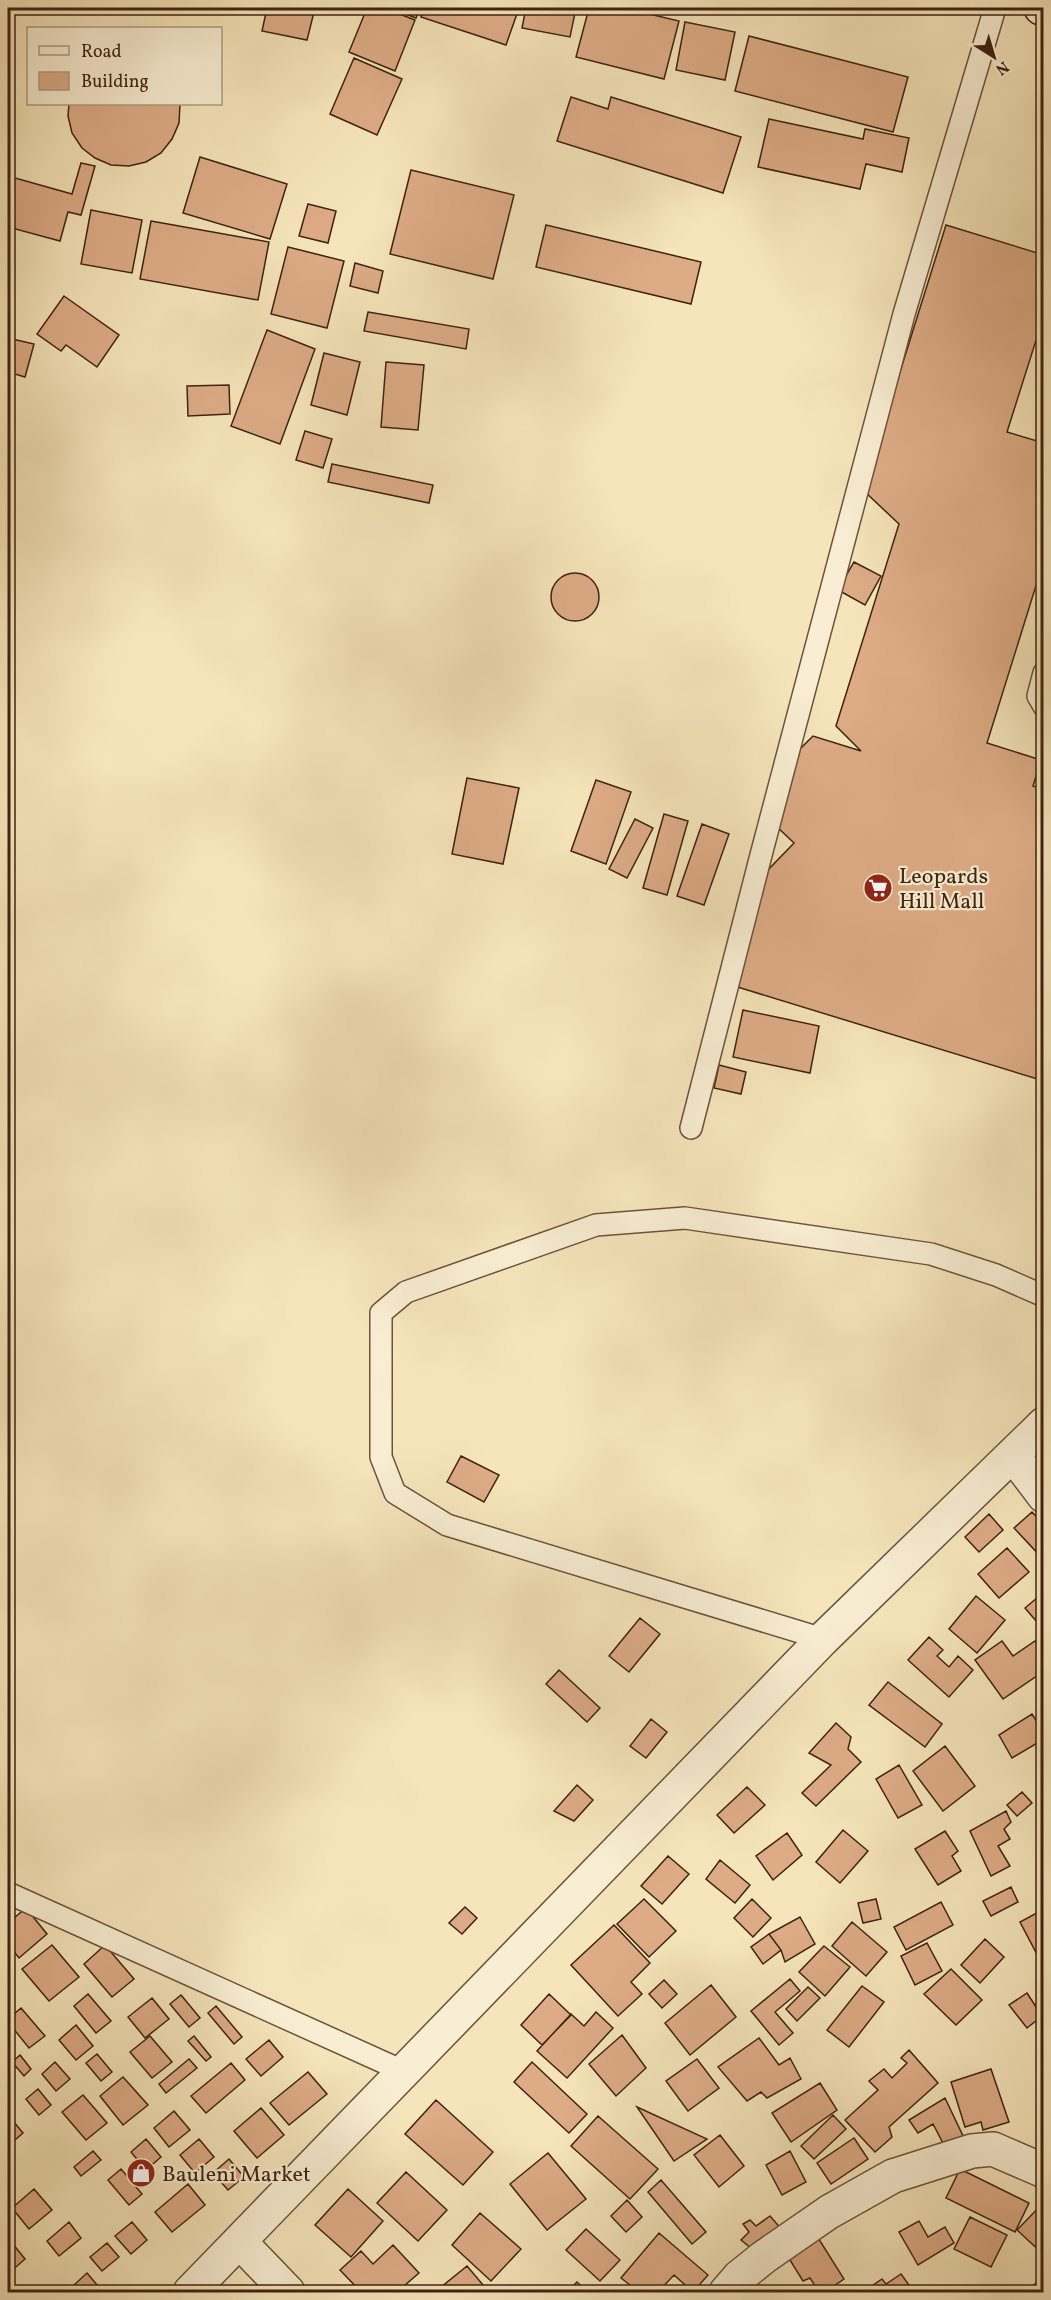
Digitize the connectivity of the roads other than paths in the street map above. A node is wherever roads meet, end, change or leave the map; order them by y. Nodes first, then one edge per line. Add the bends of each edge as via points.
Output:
1 (995, 8) edge
2 (1044, 673) edge
3 (1044, 706) edge
4 (691, 1128) dead end
5 (1044, 1296) edge
6 (1044, 1424) edge
7 (1013, 1455) junction
8 (1044, 1496) edge
9 (823, 1639) junction
10 (8, 1893) edge
11 (405, 2073) junction
12 (1044, 2171) edge
13 (240, 2242) junction
14 (190, 2292) edge
15 (288, 2292) edge
16 (726, 2292) edge

1 - 4 lane via 904,314
2 - 3 lane via 1038,696
5 - 9 lane via 931,1254 685,1218 596,1225 405,1292 381,1313 381,1457 395,1493 447,1525
6 - 7 street
7 - 8 street
7 - 9 street
9 - 11 street
10 - 11 lane
11 - 13 street
12 - 16 street via 993,2148 893,2176 829,2212 739,2277
13 - 14 street
13 - 15 street

